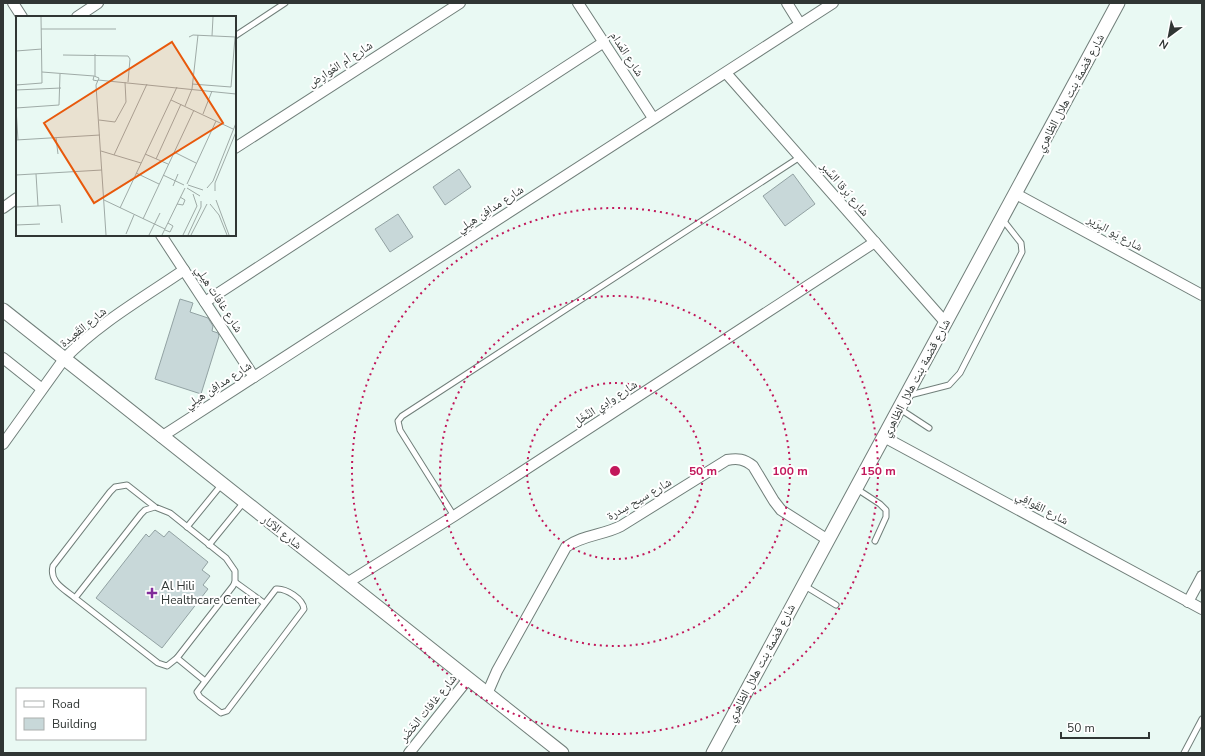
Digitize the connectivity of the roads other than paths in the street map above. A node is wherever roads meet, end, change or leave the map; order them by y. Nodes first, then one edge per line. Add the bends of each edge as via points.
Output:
1 (13, 3) edge
2 (98, 3) edge
3 (285, 3) edge
4 (578, 3) edge
5 (787, 3) edge
6 (833, 3) edge
7 (1118, 3) edge
8 (455, 4) edge
9 (21, 16) edge
10 (78, 16) edge
11 (800, 24) junction
12 (236, 35) edge
13 (604, 42) junction
14 (726, 73) junction
15 (653, 118) junction
16 (236, 147) edge
17 (800, 157) junction
18 (1016, 194) junction
19 (16, 199) edge
20 (3, 208) edge
21 (1002, 219) junction
22 (163, 236) edge
23 (875, 242) junction
24 (184, 270) junction
25 (1202, 295) edge
26 (205, 302) junction
27 (3, 310) edge
28 (945, 322) junction
29 (3, 358) edge
30 (64, 359) junction
31 (254, 377) junction
32 (42, 389) junction
33 (906, 396) junction
34 (899, 409) junction
35 (930, 428) dead end
36 (161, 436) junction
37 (884, 437) junction
38 (3, 444) edge
39 (222, 484) junction
40 (856, 488) junction
41 (244, 502) junction
42 (155, 507) junction
43 (454, 516) junction
44 (187, 527) junction
45 (828, 540) junction
46 (875, 541) dead end
47 (209, 545) junction
48 (1201, 579) edge
49 (235, 582) junction
50 (347, 583) junction
51 (803, 584) junction
52 (75, 598) junction
53 (1188, 602) junction
54 (264, 603) junction
55 (836, 606) dead end
56 (1202, 609) edge
57 (177, 658) junction
58 (468, 679) junction
59 (205, 681) junction
60 (487, 694) junction
61 (1202, 719) edge
62 (409, 753) edge
63 (562, 753) edge
64 (714, 753) edge
65 (1184, 753) edge

1 - 9 street
2 - 10 street
3 - 12 lane
4 - 13 street, شارع المَدام
5 - 11 street
6 - 11 street, شارع مدافِن هيلي
7 - 18 street, شارع قضمة بنت هلال الظاهري
8 - 16 street, شارع أم العُوارِض
11 - 14 street, شارع مدافِن هيلي
13 - 15 street, شارع المَدام
13 - 26 street
14 - 15 street, شارع مدافِن هيلي
14 - 17 street, شارع بَرقا السَّبر
15 - 31 street, شارع مدافِن هيلي
17 - 23 street, شارع بَرقا السَّبر
17 - 43 lane via 402,416 398,421 400,430
18 - 21 street, شارع قضمة بنت هلال الظاهري
18 - 25 street, شارع يَو البِرَير
19 - 20 street
21 - 28 street, شارع قضمة بنت هلال الظاهري
21 - 33 lane via 1021,243 1020,257 960,373 949,385
22 - 24 street, شارع غافات هيلي
23 - 28 street, شارع بَرقا السَّبر
23 - 43 street, شارع وادِي النَّخَل
24 - 26 street, شارع غافات هيلي
24 - 30 street, شارع القَعِيدة via 90,334
26 - 31 street, شارع غافات هيلي
27 - 30 street, شارع الآثار
28 - 33 street, شارع قضمة بنت هلال الظاهري
29 - 32 street
30 - 32 street, شارع القَعِيدة
30 - 36 street, شارع الآثار
31 - 36 street, شارع مدافِن هيلي
32 - 38 street, شارع القَعِيدة
33 - 34 street, شارع قضمة بنت هلال الظاهري
34 - 35 lane
34 - 37 street, شارع قضمة بنت هلال الظاهري
36 - 39 street, شارع الآثار
37 - 40 street, شارع قضمة بنت هلال الظاهري
37 - 53 street, شارع القَوافِي
39 - 41 street, شارع الآثار
39 - 44 lane
40 - 45 street, شارع قضمة بنت هلال الظاهري
40 - 46 lane via 886,510 886,517
41 - 47 lane
41 - 50 street, شارع الآثار
42 - 44 lane via 170,513
42 - 52 lane via 141,514
42 - 52 lane via 127,485 115,487 110,492 53,566 54,579
43 - 50 street, شارع وادِي النَّخَل
44 - 47 lane
45 - 51 street, شارع قضمة بنت هلال الظاهري
45 - 60 street, شارع سيح سِدرة via 781,510 747,462 727,460 621,526 566,546 497,671
47 - 49 lane via 231,564 235,571
48 - 53 street
49 - 54 lane
49 - 57 lane
50 - 58 street, شارع الآثار
51 - 55 lane
51 - 64 street, شارع قضمة بنت هلال الظاهري
52 - 57 lane via 158,664 166,666
53 - 56 street, شارع القَوافِي
54 - 59 lane
54 - 59 lane via 273,592 280,589 299,600 304,609 225,713 218,712 198,695 197,692
57 - 59 lane
58 - 60 street, شارع الآثار
58 - 62 street, شارع غافات الخَضَر
60 - 63 street, شارع الآثار
61 - 65 lane

